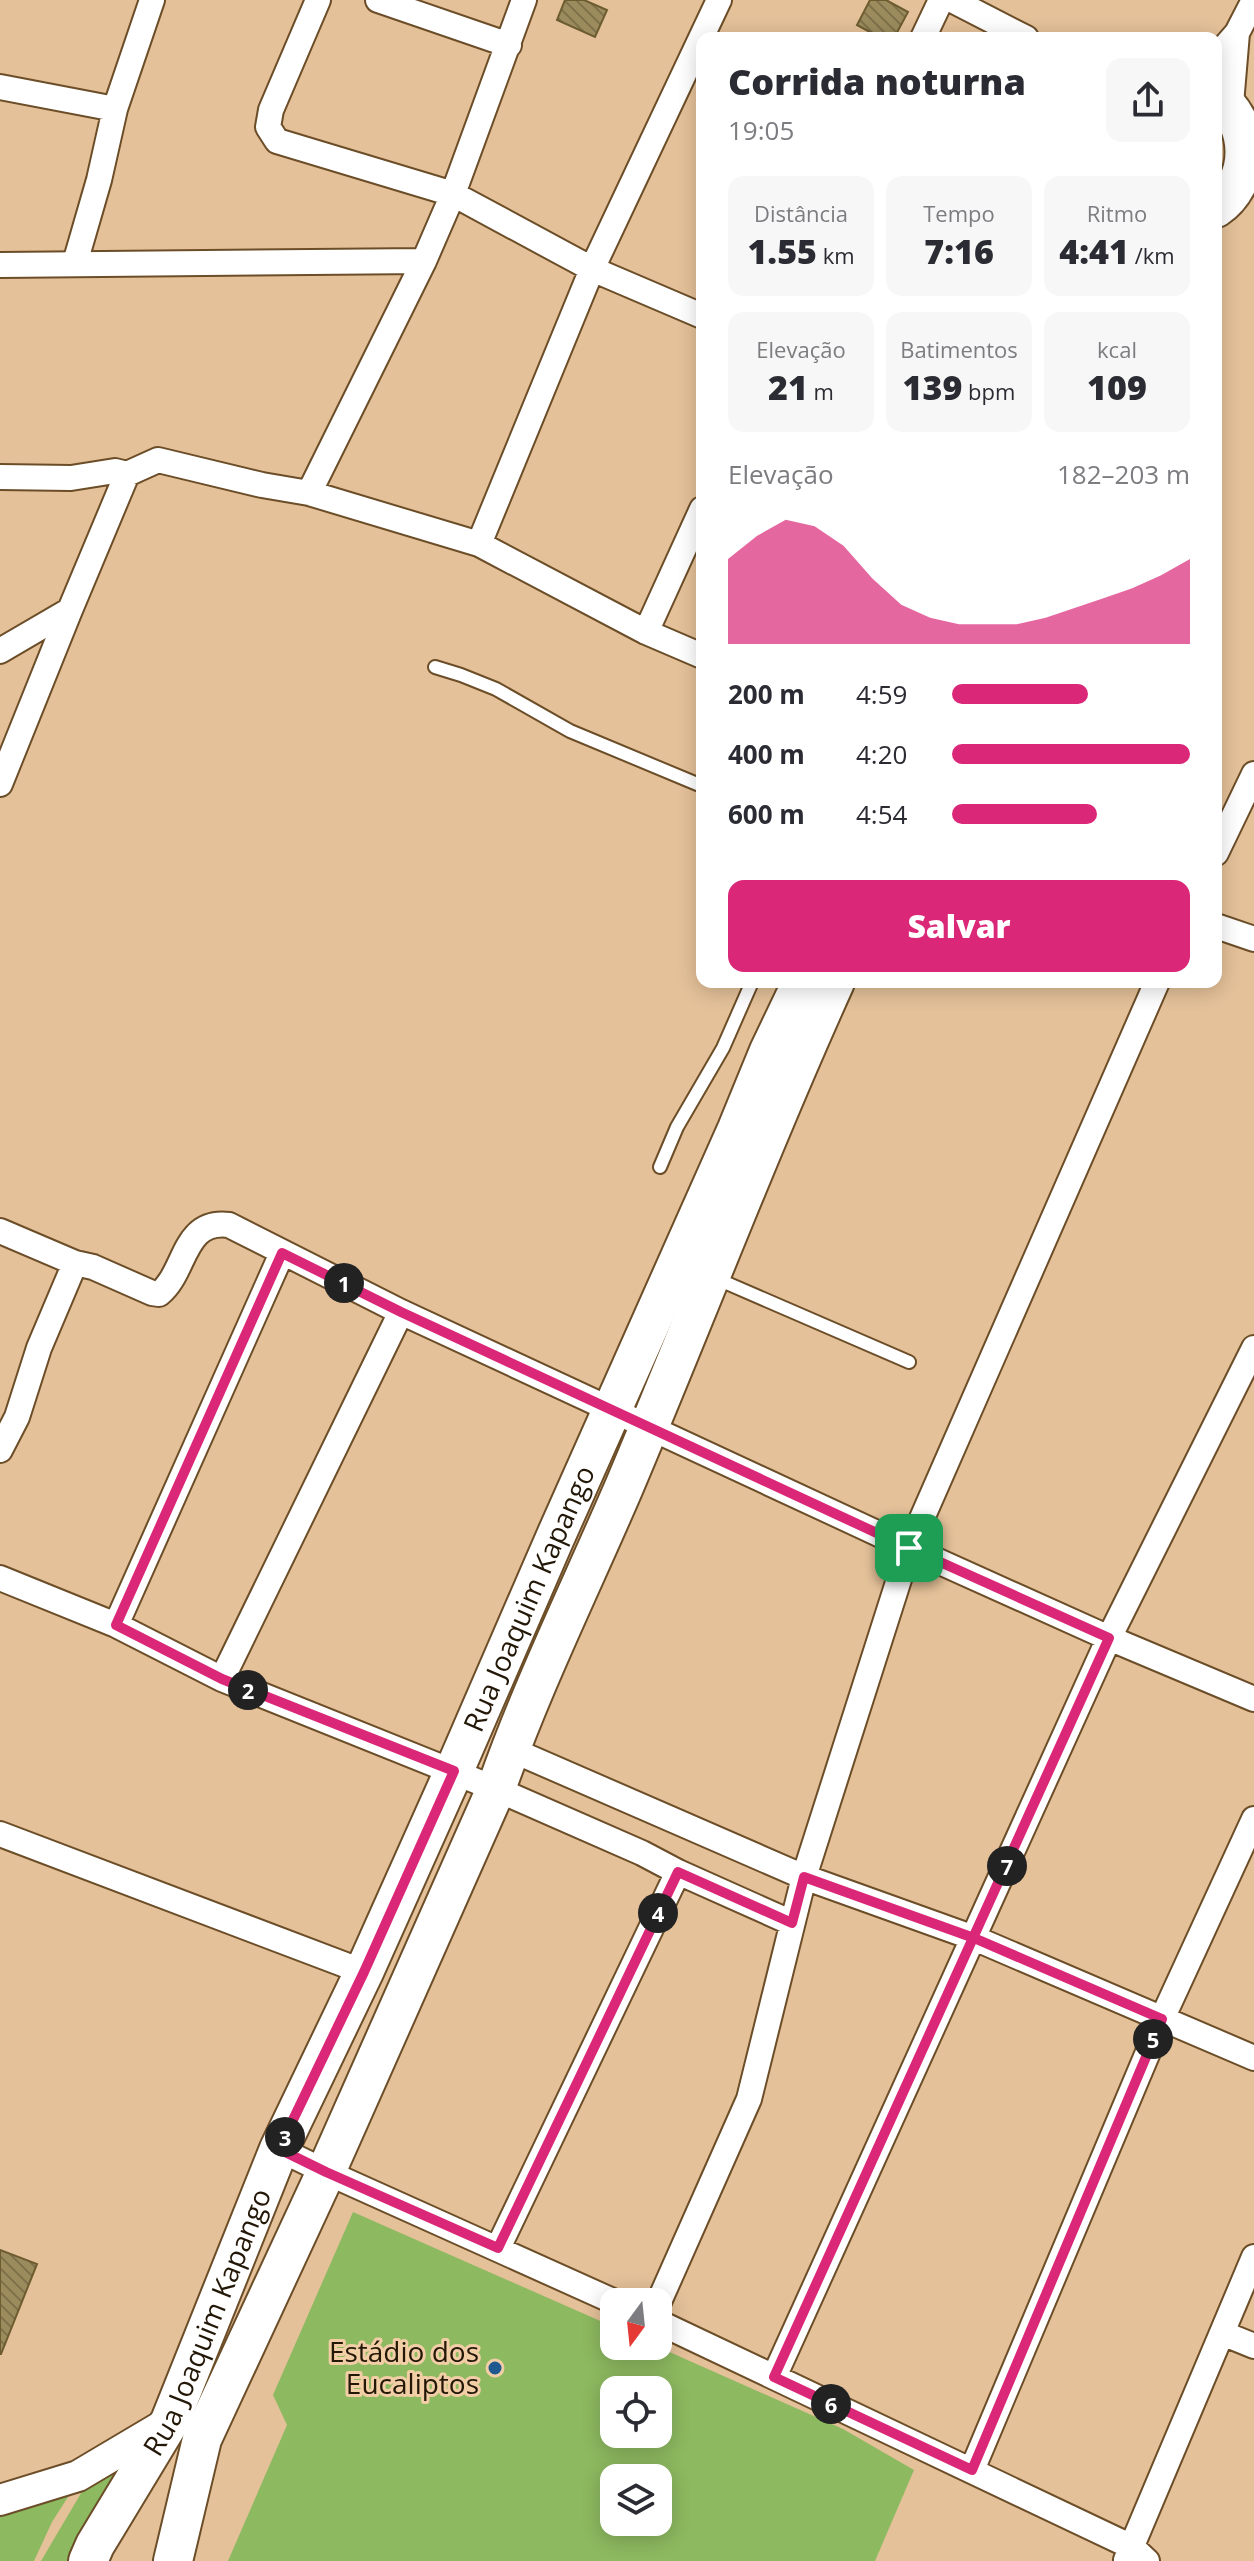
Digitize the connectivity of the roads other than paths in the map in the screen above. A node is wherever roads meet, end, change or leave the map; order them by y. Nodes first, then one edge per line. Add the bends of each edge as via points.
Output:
1 (152, 0) edge
2 (318, 0) edge
3 (378, 0) edge
4 (524, 0) edge
5 (719, 0) edge
6 (941, 0) edge
7 (952, 0) edge
8 (1254, 0) edge
9 (704, 32) edge
10 (926, 32) edge
11 (1014, 32) edge
12 (1237, 33) junction
13 (509, 45) junction
14 (696, 49) edge
15 (1222, 50) edge
16 (0, 87) edge
17 (115, 109) junction
18 (1236, 111) edge
19 (453, 194) junction
20 (1235, 199) edge
21 (424, 261) junction
22 (75, 263) junction
23 (0, 265) edge
24 (592, 269) junction
25 (696, 313) edge
26 (127, 474) junction
27 (0, 477) edge
28 (309, 493) junction
29 (696, 522) edge
30 (479, 544) junction
31 (70, 610) junction
32 (646, 632) junction
33 (0, 651) edge
34 (696, 653) edge
35 (435, 667) dead end
36 (1254, 774) edge
37 (0, 784) edge
38 (696, 784) edge
39 (1222, 841) edge
40 (1222, 928) edge
41 (1254, 939) edge
42 (749, 988) edge
43 (799, 988) edge
44 (832, 988) edge
45 (1154, 988) edge
46 (660, 1167) dead end
47 (0, 1231) edge
48 (282, 1253) junction
49 (75, 1263) junction
50 (712, 1277) junction
51 (401, 1312) junction
52 (1254, 1348) edge
53 (909, 1362) dead end
54 (612, 1411) junction
55 (8, 1413) edge
56 (649, 1426) junction
57 (0, 1450) edge
58 (909, 1548) junction
59 (0, 1578) edge
60 (116, 1625) junction
61 (1109, 1638) junction
62 (222, 1679) junction
63 (1254, 1699) edge
64 (510, 1749) junction
65 (454, 1771) junction
66 (496, 1789) junction
67 (1254, 1819) edge
68 (0, 1834) edge
69 (678, 1872) junction
70 (804, 1877) junction
71 (792, 1923) junction
72 (974, 1938) junction
73 (364, 1972) junction
74 (1162, 2019) junction
75 (1254, 2058) edge
76 (279, 2149) junction
77 (326, 2172) junction
78 (498, 2248) junction
79 (1254, 2257) edge
80 (665, 2288) edge
81 (600, 2295) edge
82 (672, 2329) edge
83 (1222, 2333) junction
84 (1254, 2346) edge
85 (774, 2377) junction
86 (170, 2421) junction
87 (202, 2439) junction
88 (972, 2470) junction
89 (0, 2500) edge
90 (1135, 2556) edge
91 (88, 2561) edge
92 (173, 2561) edge

1 - 17 street
2 - 19 street via 271,110 272,136
3 - 13 street
4 - 13 street
5 - 9 street
6 - 10 street
7 - 11 street
8 - 12 street
12 - 15 street
12 - 18 street
13 - 19 street
14 - 24 street
16 - 17 street
17 - 22 street
18 - 20 main road via 1252,140 1252,160
19 - 21 street
19 - 24 street
21 - 22 street
21 - 28 street
22 - 23 street
24 - 25 street
24 - 30 street
26 - 27 street
26 - 28 street via 158,460
26 - 31 street
28 - 30 street
29 - 32 street
30 - 32 street
31 - 33 street
31 - 37 street
32 - 34 street
35 - 38 lane via 496,689 570,731
36 - 39 street
40 - 41 street
42 - 46 lane
43 - 54 main road, Rua Joaquim Kapango
44 - 50 main road, Rua Joaquim Kapango
45 - 58 street
47 - 49 street
48 - 49 street via 229,1225 206,1227 187,1246 159,1294
48 - 51 street
48 - 60 street
49 - 55 street
50 - 53 lane
50 - 56 main road, Rua Joaquim Kapango
51 - 54 street
51 - 62 street
52 - 61 street
54 - 56 street
54 - 65 main road, Rua Joaquim Kapango
55 - 57 street
56 - 58 street
56 - 64 main road, Rua Joaquim Kapango
58 - 61 street
58 - 70 street
59 - 60 street
60 - 62 street
61 - 63 street
61 - 72 street
62 - 65 street
64 - 66 main road, Rua Joaquim Kapango
64 - 70 street
65 - 66 street
65 - 73 main road, Rua Joaquim Kapango
66 - 69 street
66 - 77 main road, Rua Joaquim Kapango
67 - 74 street
68 - 73 street
69 - 71 street
69 - 78 street
70 - 71 street
70 - 72 street
71 - 80 street via 749,2099
72 - 74 street
72 - 85 street
73 - 76 main road, Rua Joaquim Kapango
74 - 75 street
74 - 88 street
76 - 77 street
76 - 86 main road, Rua Joaquim Kapango
77 - 78 street
77 - 87 main road, Rua Joaquim Kapango
78 - 81 street
79 - 83 street
82 - 85 street
83 - 84 street
83 - 90 street
85 - 88 street
86 - 87 street
86 - 89 street via 78,2476
86 - 91 main road, Rua Joaquim Kapango
87 - 92 main road, Rua Joaquim Kapango
88 - 90 street

